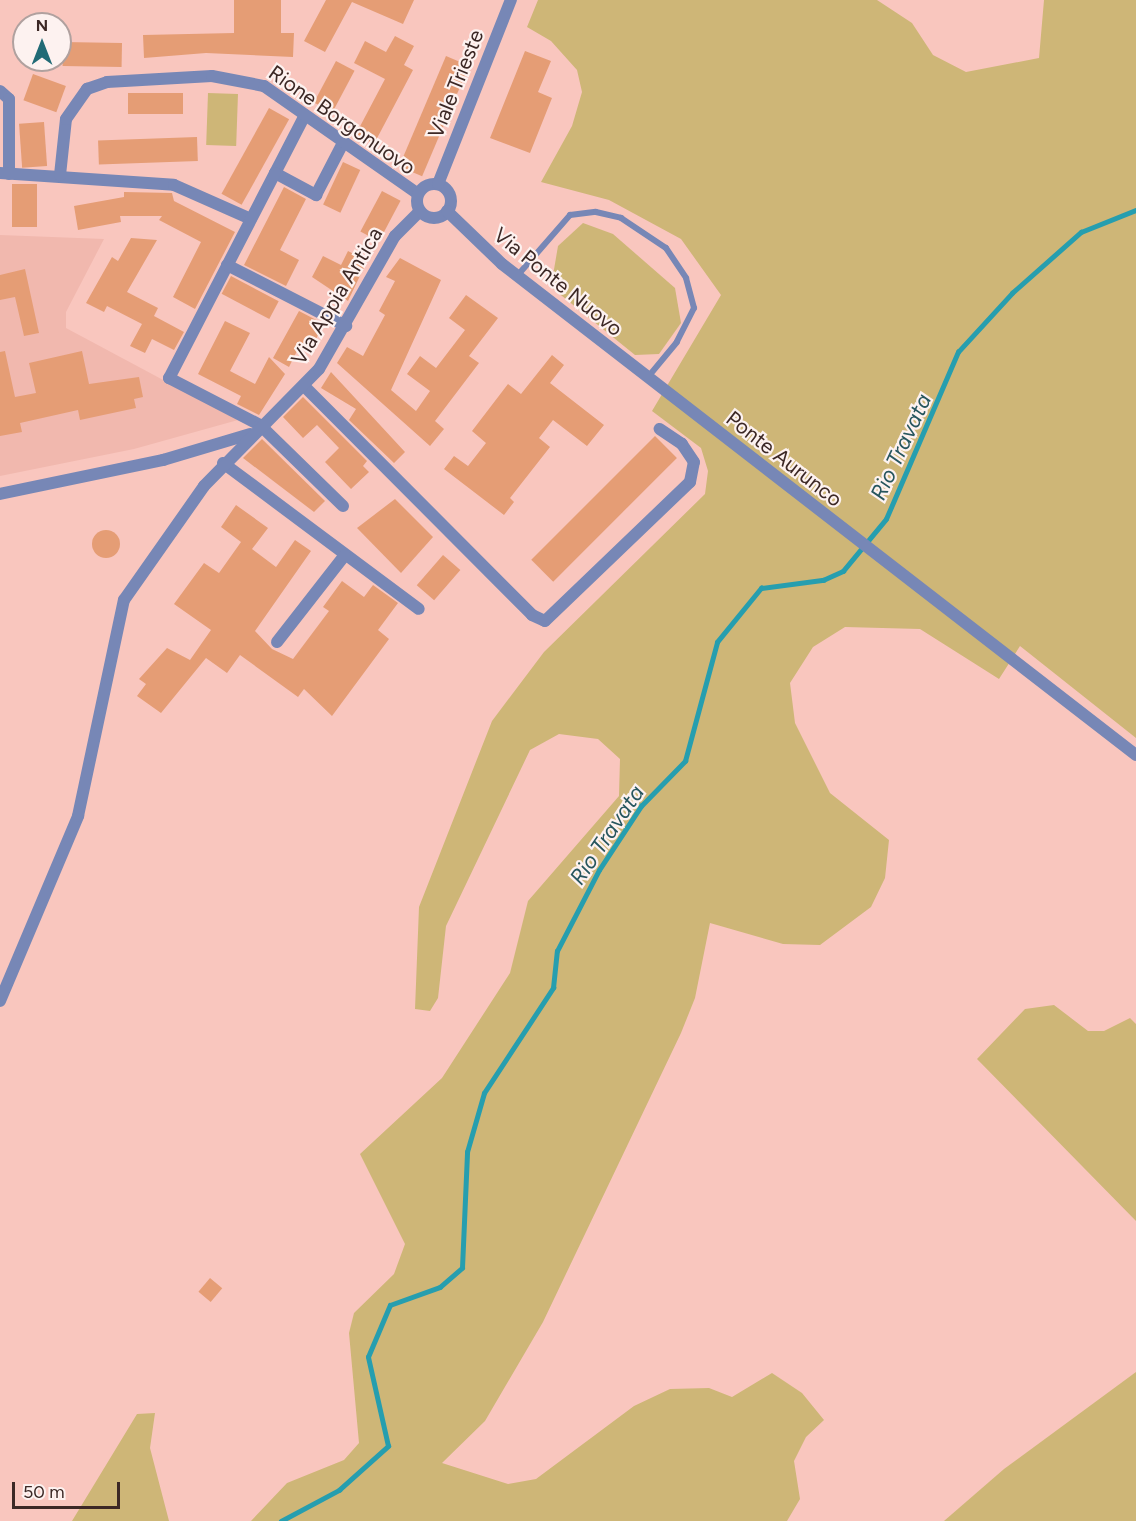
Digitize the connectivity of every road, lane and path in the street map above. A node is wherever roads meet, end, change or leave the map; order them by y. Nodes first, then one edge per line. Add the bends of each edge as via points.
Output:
1 (511, 0) edge
2 (0, 91) edge
3 (305, 115) junction
4 (344, 143) junction
5 (275, 173) junction
6 (5, 174) edge
7 (60, 175) junction
8 (438, 184) junction
9 (418, 194) junction
10 (420, 211) junction
11 (447, 212) junction
12 (251, 219) junction
13 (227, 265) junction
14 (517, 276) junction
15 (346, 326) junction
16 (648, 378) junction
17 (305, 387) junction
18 (256, 429) junction
19 (660, 429) dead end
20 (223, 463) junction
21 (0, 494) edge
22 (343, 506) dead end
23 (345, 555) junction
24 (419, 609) dead end
25 (277, 642) dead end
26 (1136, 755) edge
27 (0, 1001) edge

1 - 8 street, Viale Trieste
2 - 6 street via 9,99
3 - 4 street, Rione Borgonuovo
3 - 5 street
3 - 7 street, Rione Borgonuovo via 264,86 232,77 96,84 73,103 66,119
4 - 5 street via 316,195
4 - 9 street, Rione Borgonuovo
5 - 12 street
6 - 7 street
7 - 12 street via 174,185
8 - 9 street
8 - 11 street via 450,195
9 - 10 street
10 - 11 street via 433,218
10 - 15 street, Via Appia Antica via 395,236
11 - 14 street, Via Ponte Nuovo
12 - 13 street
13 - 15 street
13 - 18 street via 169,378
14 - 16 street, Via Ponte Nuovo
14 - 16 lane via 570,215 596,212 621,218 666,248 687,278 694,308 677,342
15 - 17 street, Via Appia Antica
16 - 26 street, Ponte Aurunco
17 - 18 street, Via Appia Antica
17 - 19 street via 532,615 545,621 690,482 694,462 682,444
18 - 20 street
18 - 21 street, Via Appia Antica via 163,460
18 - 22 street
20 - 23 street
20 - 27 street via 124,600 78,816
23 - 24 street
23 - 25 street

